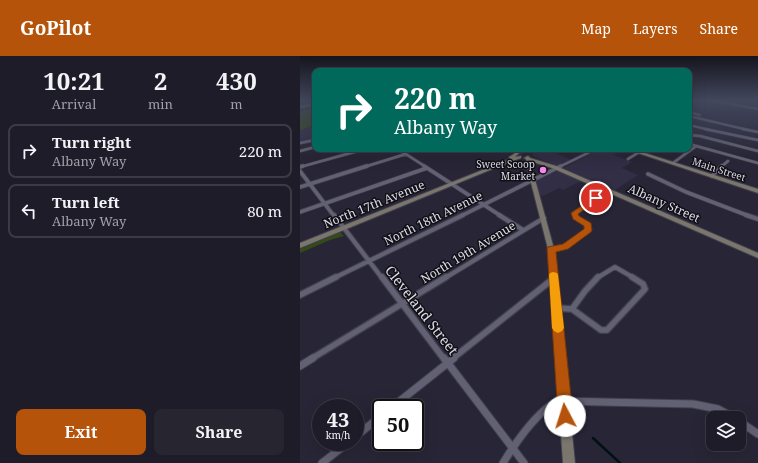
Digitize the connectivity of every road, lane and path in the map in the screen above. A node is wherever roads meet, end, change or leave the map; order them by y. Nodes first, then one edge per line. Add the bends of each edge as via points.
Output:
1 (702, 119) edge
2 (692, 126) edge
3 (758, 132) edge
4 (692, 136) edge
5 (758, 140) edge
6 (312, 141) edge
7 (300, 143) edge
8 (692, 145) edge
9 (696, 146) junction
10 (312, 148) edge
11 (692, 149) edge
12 (300, 151) edge
13 (758, 151) edge
14 (353, 152) edge
15 (403, 152) edge
16 (590, 152) edge
17 (638, 152) joint
18 (688, 152) edge
19 (406, 154) junction
20 (523, 156) edge
21 (628, 159) dead end
22 (539, 161) junction
23 (728, 161) dead end
24 (758, 163) edge
25 (673, 164) junction
26 (300, 167) edge
27 (427, 168) junction
28 (558, 168) junction
29 (300, 171) edge
30 (648, 174) dead end
31 (712, 176) junction
32 (534, 180) junction
33 (454, 183) junction
34 (310, 184) junction
35 (300, 187) edge
36 (608, 190) junction
37 (758, 191) edge
38 (325, 203) junction
39 (484, 205) junction
40 (300, 212) edge
41 (544, 218) junction
42 (758, 219) edge
43 (344, 228) junction
44 (523, 230) junction
45 (300, 246) edge
46 (551, 249) junction
47 (758, 256) edge
48 (369, 261) junction
49 (554, 278) junction
50 (300, 295) edge
51 (402, 304) junction
52 (556, 308) junction
53 (572, 309) junction
54 (448, 363) junction
55 (300, 366) edge
56 (402, 399) edge
57 (564, 400) junction
58 (722, 411) edge
59 (372, 423) edge
60 (746, 425) edge
61 (364, 430) edge
62 (758, 434) edge
63 (512, 448) junction
64 (337, 451) edge
65 (322, 463) edge
66 (503, 463) edge
67 (524, 463) edge
68 (569, 463) edge

1 - 3 street
2 - 5 street
4 - 13 street
6 - 7 street
8 - 9 street
9 - 11 street
9 - 24 street
10 - 12 street
14 - 26 street
15 - 19 street
16 - 28 street, North 18th Avenue
17 - 21 street
17 - 25 main road, Main Street
18 - 25 street
19 - 27 street
19 - 34 street
20 - 22 main road
20 - 22 main road, Albany Street
20 - 32 main road
20 - 33 main road, North 17th Avenue
22 - 28 main road, Albany Street
23 - 31 street
25 - 31 main road, Main Street
27 - 33 street
27 - 38 street
28 - 32 street, North 18th Avenue
28 - 36 main road, Albany Street
29 - 34 street, Cleveland Street
30 - 42 street via 686,192
31 - 37 main road, Main Street
32 - 39 street, North 18th Avenue
32 - 41 main road
33 - 39 street
33 - 43 main road, North 17th Avenue
34 - 35 street
34 - 38 street, Cleveland Street
36 - 46 street via 574,213 576,218 588,225 588,230 565,247
36 - 47 main road, Albany Street
38 - 40 street
38 - 43 street, Cleveland Street
39 - 44 street
39 - 48 street, North 18th Avenue
41 - 44 street, North 19th Avenue
41 - 46 main road
43 - 45 main road, North 17th Avenue
43 - 48 street, Cleveland Street
44 - 51 street, North 19th Avenue
46 - 49 main road
48 - 50 street, North 18th Avenue
48 - 51 street, Cleveland Street
49 - 52 main road
49 - 54 street
51 - 54 street, Cleveland Street
51 - 55 street, North 19th Avenue
52 - 53 street
52 - 57 main road
53 - 53 street via 601,330 608,330 645,289 643,284 615,267 609,269 580,295
54 - 56 street
54 - 63 street, Cleveland Street
57 - 58 street via 693,404
57 - 63 street via 553,402 547,407
57 - 68 main road
59 - 61 street
60 - 62 street
63 - 66 street
63 - 67 street, Cleveland Street
64 - 65 street

